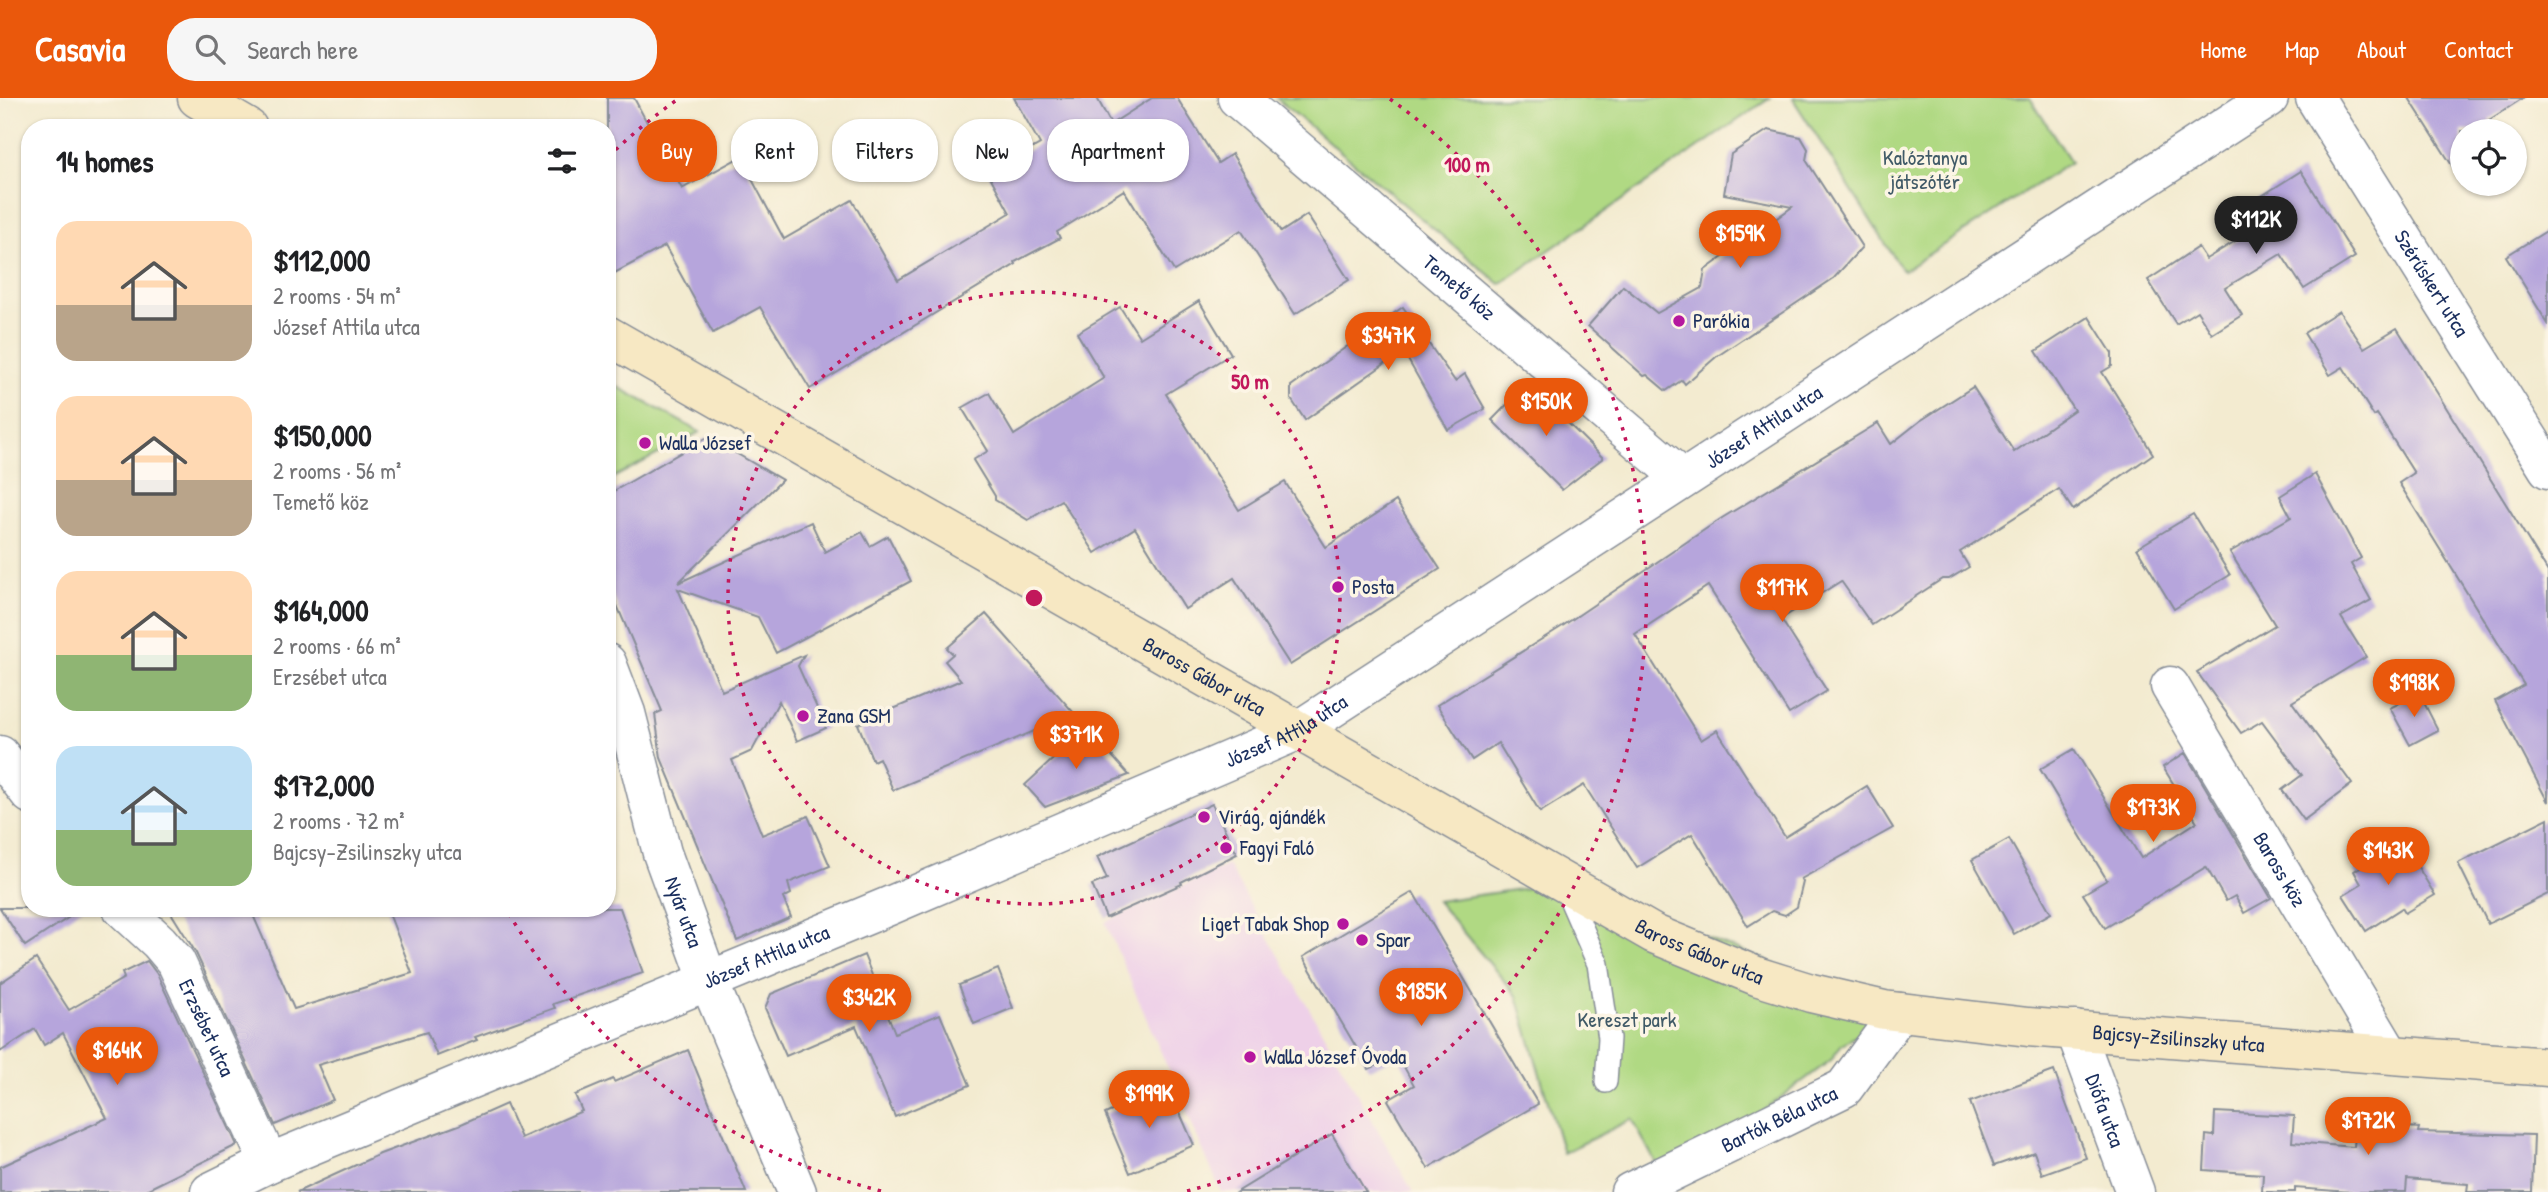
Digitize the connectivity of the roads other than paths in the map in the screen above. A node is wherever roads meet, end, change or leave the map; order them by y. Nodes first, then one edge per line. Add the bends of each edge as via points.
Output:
1 (197, 98) edge
2 (1237, 98) edge
3 (2269, 98) edge
4 (2315, 98) edge
5 (233, 119) edge
6 (616, 340) edge
7 (2548, 468) edge
8 (1682, 478) junction
9 (2170, 686) dead end
10 (616, 687) edge
11 (1297, 731) junction
12 (0, 755) edge
13 (21, 782) edge
14 (1563, 883) junction
15 (132, 917) edge
16 (709, 982) junction
17 (1811, 993) joint
18 (1900, 1012) junction
19 (2075, 1030) junction
20 (2389, 1053) junction
21 (2548, 1067) edge
22 (1606, 1082) dead end
23 (269, 1163) junction
24 (211, 1192) edge
25 (797, 1192) edge
26 (1630, 1192) edge
27 (2135, 1192) edge

1 - 5 main road
2 - 8 street, Temető köz
3 - 8 street, József Attila utca
4 - 7 street, Szérűskert utca
6 - 11 main road, Baross Gábor utca
8 - 11 street, József Attila utca
9 - 20 street, Baross köz
10 - 16 street, Nyár utca via 662,853
11 - 14 main road, Baross Gábor utca
11 - 16 street, József Attila utca
12 - 13 street
14 - 17 main road, Baross Gábor utca via 1654,934
14 - 22 lane via 1598,964 1609,1038
15 - 23 street, Erzsébet utca via 176,962
16 - 23 street, József Attila utca
16 - 25 street, Nyár utca
17 - 18 main road, Bajcsy-Zsilinszky utca
18 - 19 main road, Bajcsy-Zsilinszky utca
18 - 26 street, Bartók Béla utca via 1844,1088
19 - 20 main road, Bajcsy-Zsilinszky utca
19 - 27 street, Diófa utca
20 - 21 main road, Bajcsy-Zsilinszky utca
23 - 24 street, József Attila utca

